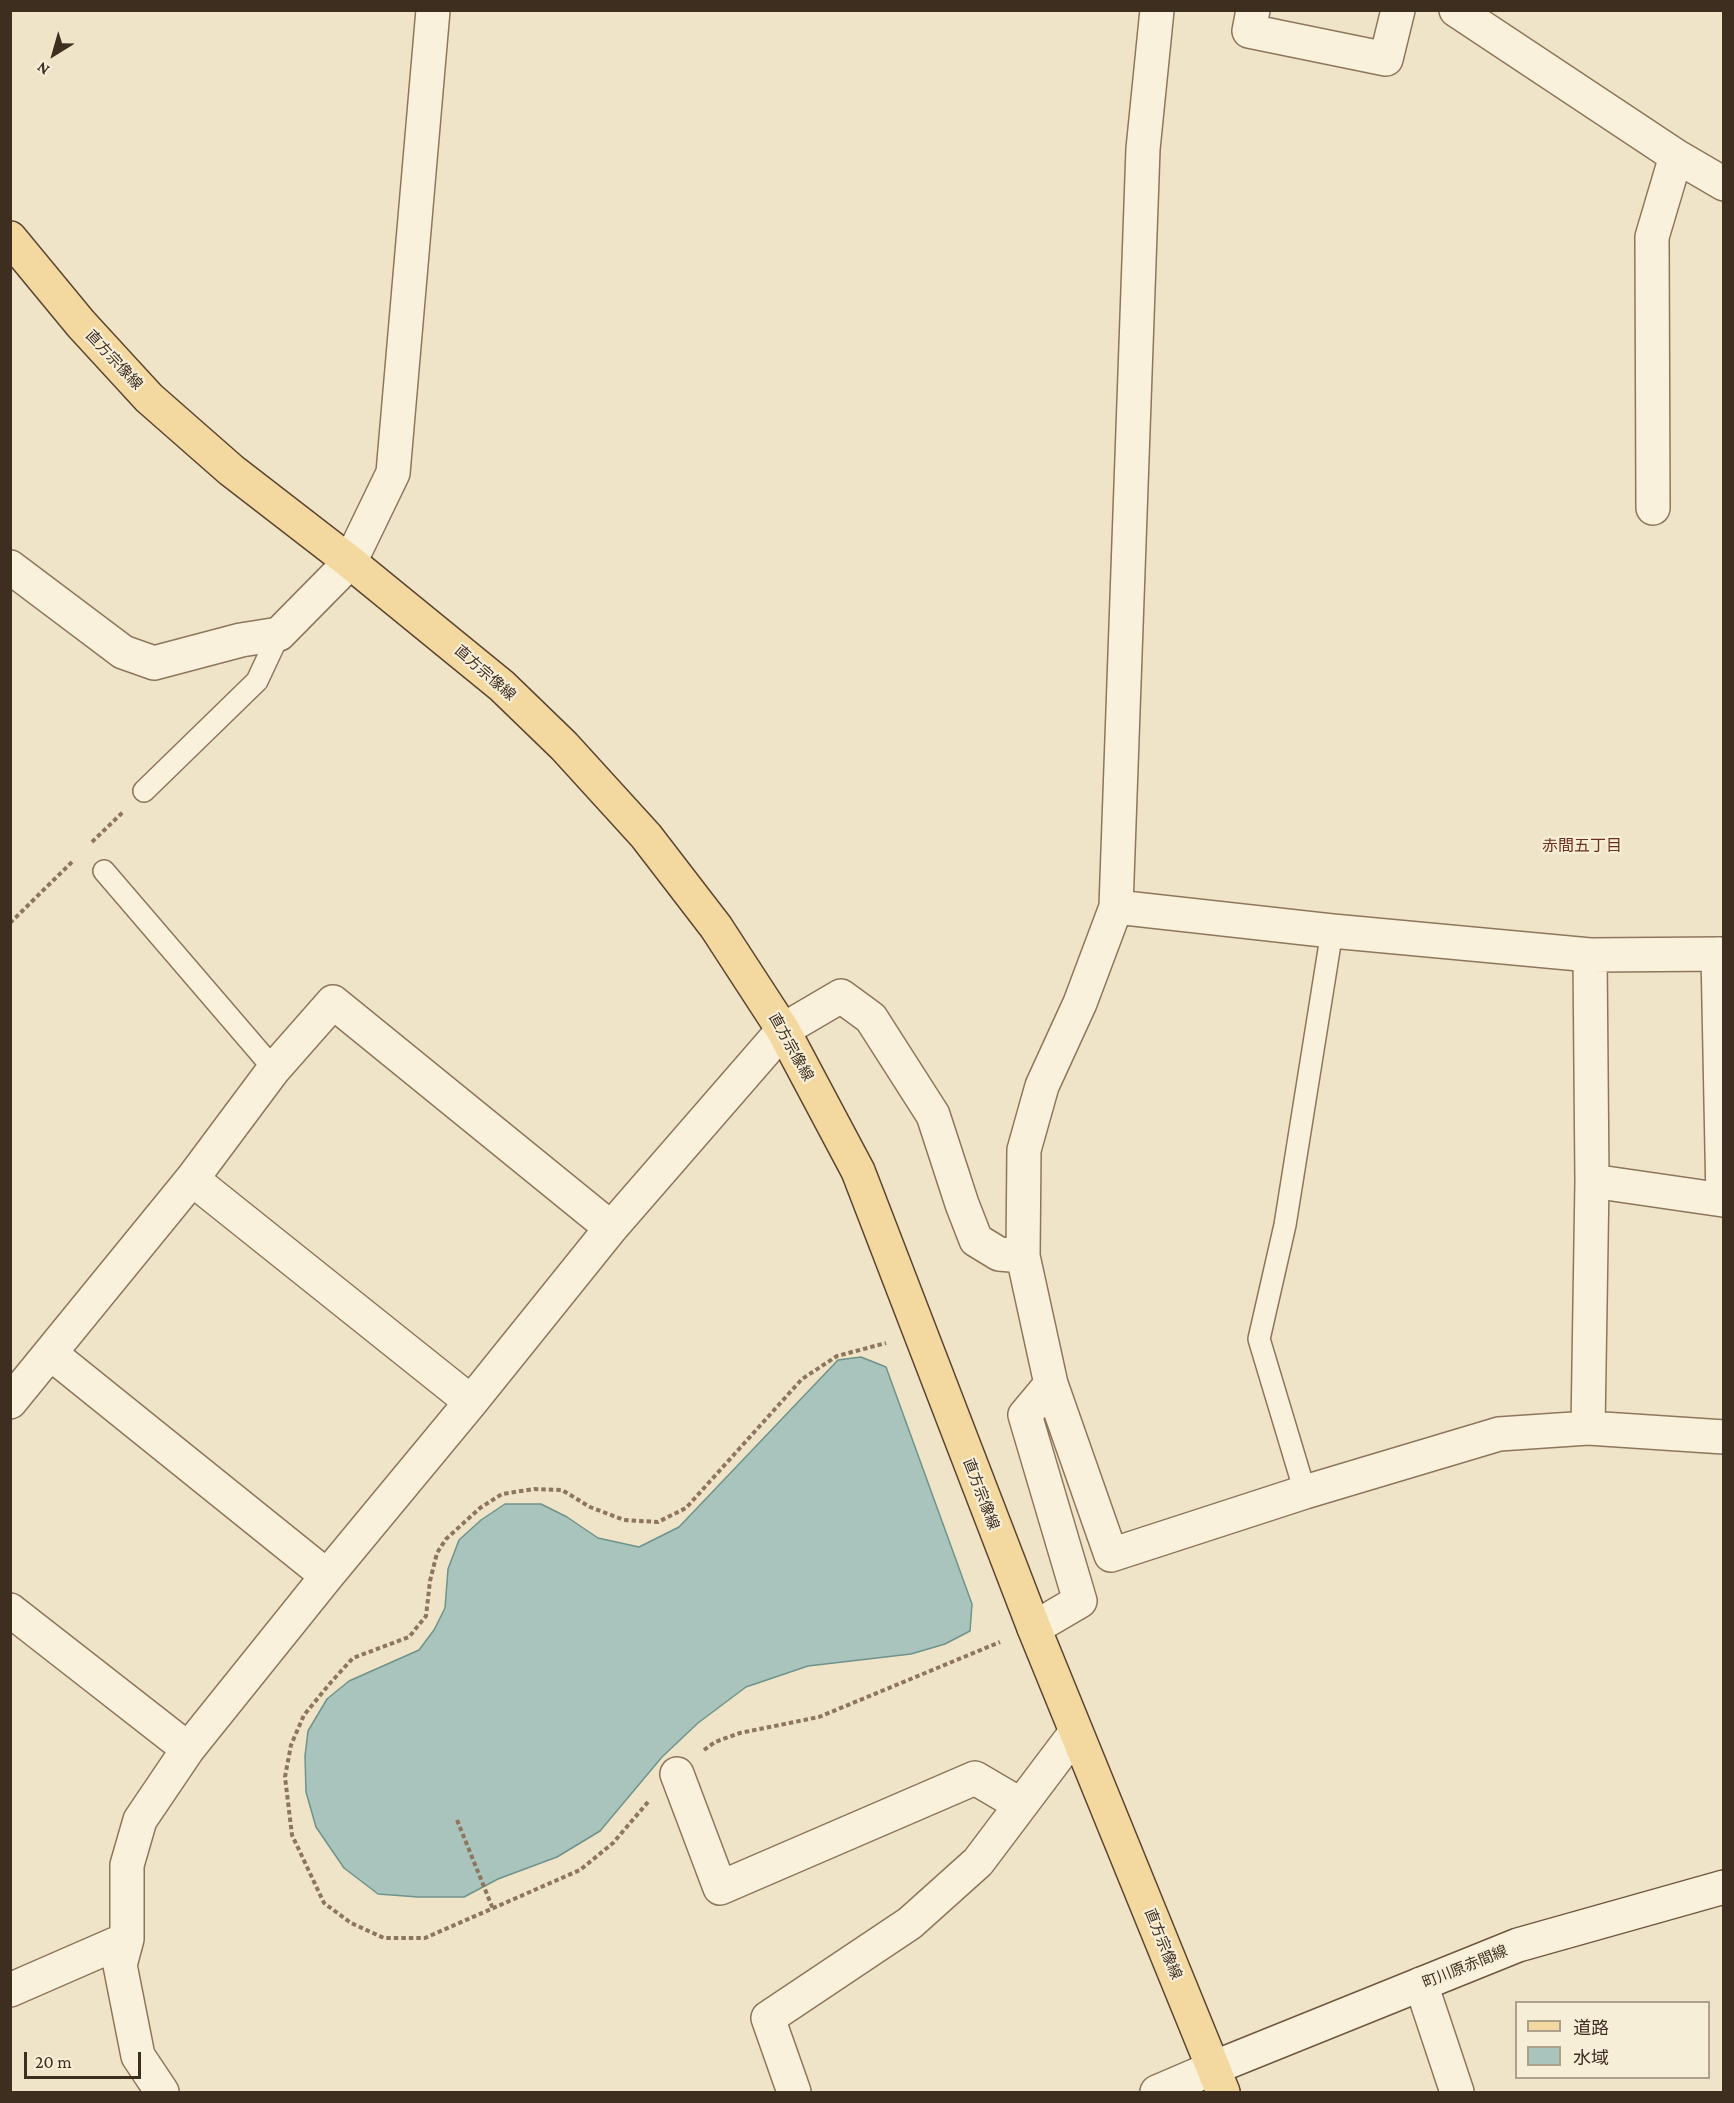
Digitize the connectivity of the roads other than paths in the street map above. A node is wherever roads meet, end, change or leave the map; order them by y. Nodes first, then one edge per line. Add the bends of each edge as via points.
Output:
1 (433, 10) edge
2 (1157, 10) edge
3 (1253, 10) edge
4 (1398, 10) edge
5 (1456, 10) edge
6 (1676, 156) junction
7 (1724, 184) edge
8 (10, 238) edge
9 (1653, 508) dead end
10 (350, 562) junction
11 (10, 567) edge
12 (279, 634) junction
13 (144, 791) dead end
14 (104, 871) dead end
15 (1116, 907) junction
16 (1332, 932) junction
17 (1721, 954) edge
18 (1590, 955) junction
19 (783, 1029) junction
20 (274, 1069) junction
21 (192, 1179) junction
22 (1592, 1181) junction
23 (611, 1228) junction
24 (1023, 1256) junction
25 (51, 1353) junction
26 (1051, 1384) junction
27 (10, 1402) edge
28 (471, 1402) junction
29 (1588, 1428) junction
30 (1724, 1437) edge
31 (1305, 1492) junction
32 (327, 1576) junction
33 (10, 1610) edge
34 (1034, 1628) junction
35 (1076, 1732) junction
36 (188, 1749) junction
37 (676, 1774) road end
38 (1021, 1805) junction
39 (1724, 1887) edge
40 (127, 1939) junction
41 (1422, 1984) junction
42 (10, 1990) edge
43 (1218, 2080) edge
44 (162, 2092) edge
45 (794, 2092) edge
46 (1157, 2092) edge
47 (1457, 2092) edge

1 - 10 street via 393,473
2 - 15 street via 1143,149
3 - 4 street via 1249,31 1386,59
5 - 6 street
6 - 7 street
6 - 9 street via 1652,237
8 - 10 main road, 直方宗像線 via 148,398 231,470
10 - 12 street
10 - 19 main road, 直方宗像線 via 501,686 564,747 645,836 709,918
11 - 12 street via 123,652 154,663
12 - 13 lane via 257,681
14 - 20 lane
15 - 16 street
15 - 24 street via 1080,1004 1042,1086 1024,1150
16 - 18 street
16 - 31 lane via 1285,1225 1259,1339
17 - 18 street
17 - 22 street via 1724,1200
18 - 22 street
19 - 23 street
19 - 24 street via 842,996 871,1018 933,1115 976,1240 999,1254
19 - 34 main road, 直方宗像線 via 858,1171
20 - 21 street
20 - 23 street via 333,1002
21 - 25 street
21 - 28 street
22 - 29 street
23 - 28 street
24 - 26 street
25 - 27 street
25 - 32 street
26 - 31 street via 1111,1555
26 - 34 street via 1025,1415 1080,1601
28 - 32 street
29 - 30 street
29 - 31 street via 1499,1434
32 - 36 street
33 - 36 street
34 - 35 main road, 直方宗像線
35 - 38 street
35 - 43 main road, 直方宗像線
36 - 40 street via 140,1820 127,1865
37 - 38 street via 720,1888 975,1778
38 - 45 street via 978,1862 910,1923 768,2018
39 - 41 street, 町川原赤間線 via 1518,1945
40 - 42 street
40 - 44 street via 120,1965 138,2055
41 - 43 street, 町川原赤間線
41 - 47 street
43 - 46 street, 町川原赤間線

